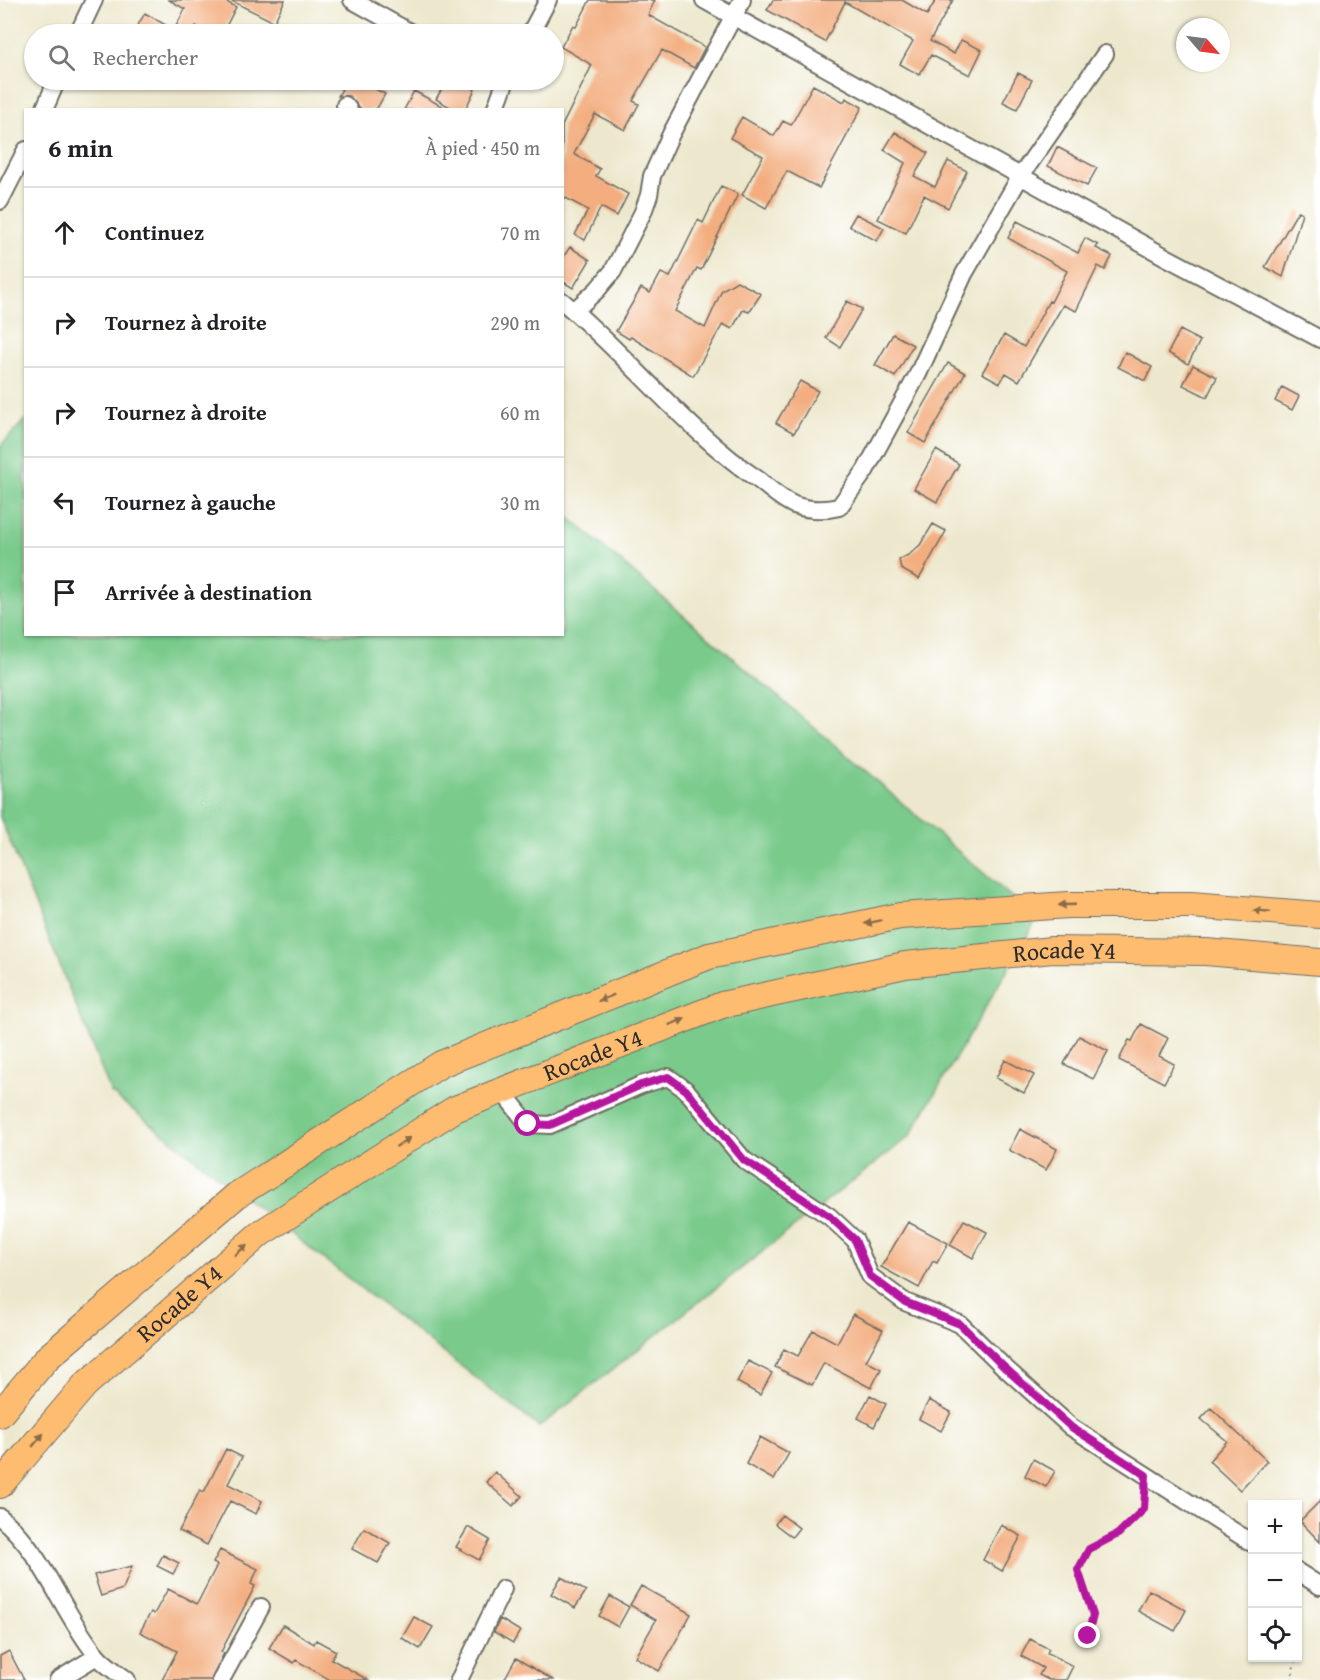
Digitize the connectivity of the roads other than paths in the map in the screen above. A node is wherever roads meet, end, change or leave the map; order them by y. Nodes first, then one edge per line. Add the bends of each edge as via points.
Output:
1 (352, 0) edge
2 (548, 0) edge
3 (704, 0) edge
4 (742, 0) edge
5 (90, 1) edge
6 (734, 18) junction
7 (82, 24) edge
8 (395, 24) edge
9 (535, 24) edge
10 (1105, 54) dead end
11 (53, 90) edge
12 (499, 90) edge
13 (45, 108) edge
14 (495, 108) edge
15 (24, 154) edge
16 (1020, 177) junction
17 (0, 201) edge
18 (568, 306) edge
19 (1320, 339) edge
20 (1320, 915) edge
21 (1320, 962) edge
22 (502, 1090) junction
23 (0, 1414) edge
24 (0, 1485) edge
25 (0, 1517) edge
26 (1248, 1540) edge
27 (1302, 1575) edge
28 (1320, 1586) edge
29 (503, 1589) dead end
30 (261, 1607) dead end
31 (97, 1656) junction
32 (58, 1680) edge
33 (127, 1680) edge
34 (220, 1680) edge
35 (459, 1680) edge

1 - 8 street
2 - 9 street
3 - 6 street
4 - 6 street
5 - 7 street
6 - 16 street
6 - 18 street via 670,134 652,176 643,212 613,271 597,290
10 - 16 street
11 - 13 street
12 - 14 street
15 - 17 street
16 - 18 street via 964,274 918,374 865,471 839,507 822,511 793,504 732,462
16 - 19 street
20 -> 23 highway, Rocade Y4 via 1191,905 1068,905 900,916 709,956 441,1064 237,1195 47,1358
22 -> 21 highway, Rocade Y4 via 722,1005 905,965 1052,950 1206,952
24 -> 22 highway, Rocade Y4 via 85,1385 261,1233 455,1109
22 - 26 street via 528,1124 550,1125 668,1077 686,1090 744,1160 829,1216 855,1240 870,1276 905,1302 960,1324 1071,1427
25 - 31 street via 17,1531 36,1557 70,1618
27 - 28 street
29 - 35 street
30 - 34 street
31 - 32 street
31 - 33 street

